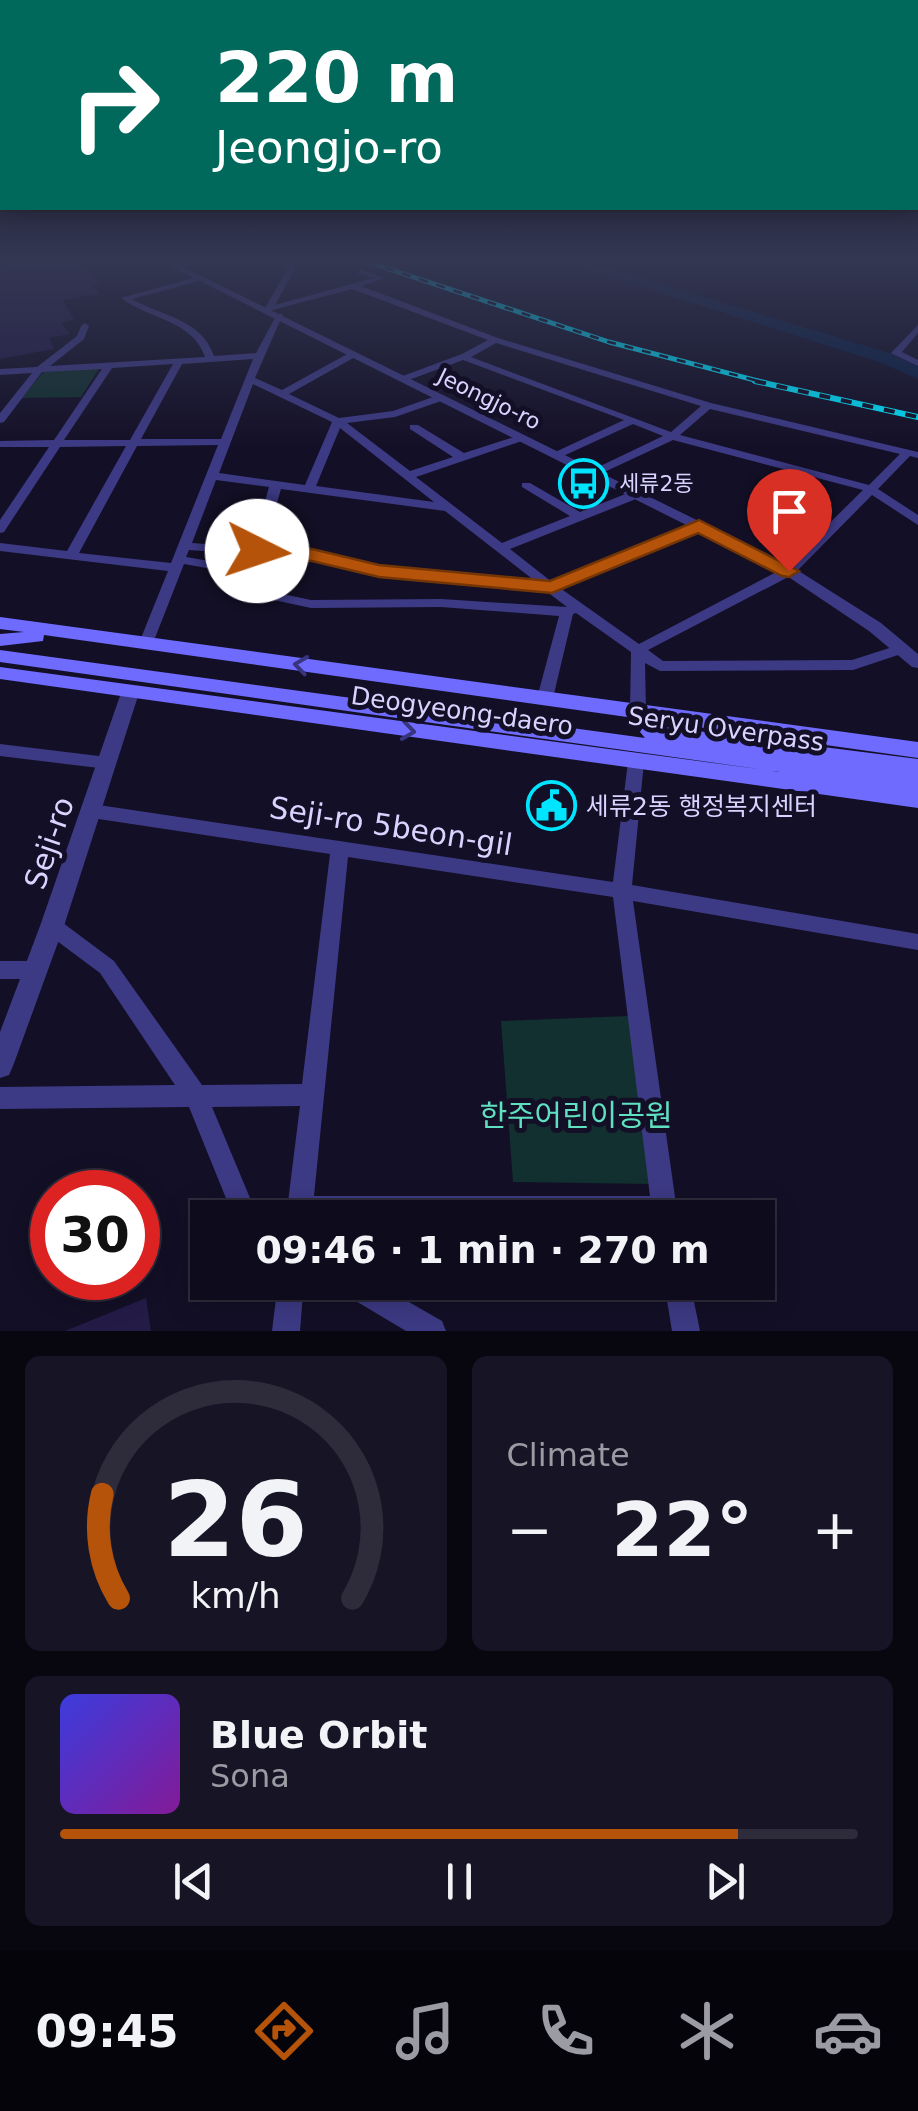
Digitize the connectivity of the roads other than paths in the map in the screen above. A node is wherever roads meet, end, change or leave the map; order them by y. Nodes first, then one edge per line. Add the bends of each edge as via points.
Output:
1 (180, 324) edge
2 (270, 324) edge
3 (295, 324) edge
4 (453, 324) edge
5 (86, 326) dead end
6 (918, 328) edge
7 (495, 340) junction
8 (352, 355) junction
9 (259, 356) junction
10 (464, 357) junction
11 (210, 358) junction
12 (179, 361) junction
13 (918, 362) edge
14 (110, 365) junction
15 (38, 370) junction
16 (0, 372) edge
17 (250, 379) junction
18 (403, 380) junction
19 (284, 392) junction
20 (440, 398) junction
21 (708, 405) junction
22 (0, 420) edge
23 (633, 420) junction
24 (338, 422) junction
25 (414, 427) dead end
26 (672, 436) junction
27 (521, 438) junction
28 (226, 442) junction
29 (134, 443) junction
30 (0, 444) edge
31 (58, 444) junction
32 (913, 454) edge
33 (556, 455) junction
34 (462, 458) junction
35 (594, 473) junction
36 (213, 476) junction
37 (407, 476) junction
38 (276, 484) junction
39 (526, 485) dead end
40 (310, 488) junction
41 (871, 489) junction
42 (637, 494) junction
43 (454, 509) junction
44 (578, 518) junction
45 (918, 521) edge
46 (699, 526) junction
47 (0, 529) edge
48 (0, 548) edge
49 (501, 548) junction
50 (257, 551) junction
51 (71, 556) junction
52 (181, 558) junction
53 (789, 571) junction
54 (552, 587) junction
55 (572, 610) junction
56 (0, 623) edge
57 (82, 634) junction
58 (0, 642) edge
59 (146, 643) junction
60 (638, 650) junction
61 (902, 650) junction
62 (0, 660) edge
63 (918, 663) edge
64 (0, 673) edge
65 (44, 680) junction
66 (130, 693) junction
67 (638, 712) junction
68 (535, 715) junction
69 (0, 750) edge
70 (918, 750) edge
71 (636, 762) junction
72 (107, 763) junction
73 (918, 767) edge
74 (918, 783) edge
75 (918, 800) edge
76 (92, 810) junction
77 (340, 848) junction
78 (622, 891) junction
79 (52, 926) junction
80 (918, 942) edge
81 (0, 970) edge
82 (36, 970) junction
83 (0, 1066) edge
84 (312, 1095) junction
85 (196, 1096) junction
86 (0, 1098) edge
87 (237, 1200) edge
88 (301, 1200) edge
89 (662, 1200) edge
90 (289, 1300) edge
91 (379, 1300) edge
92 (680, 1300) edge
93 (286, 1331) edge
94 (432, 1331) edge
95 (686, 1331) edge

1 - 11 street via 209,349
2 - 9 street
3 - 8 street, Jeongjo-ro
4 - 7 street
5 - 15 street
6 - 13 street via 896,352
7 - 10 street, Jeongjo-ro
7 - 21 street
8 - 18 street, Jeongjo-ro
8 - 19 street
9 - 11 street
9 - 17 street
10 - 18 street, Jeongjo-ro
10 - 23 street
11 - 12 street
12 - 14 street
12 - 29 street
14 - 15 street
14 - 31 street
15 - 16 street
15 - 22 street
17 - 19 street
17 - 28 street
18 - 20 street, Jeongjo-ro
19 - 24 street
20 - 24 street via 395,414
20 - 27 street, Jeongjo-ro
21 - 26 street
21 - 32 street
23 - 26 street
23 - 33 street, Jeongjo-ro
24 - 37 street
24 - 40 street
25 - 34 street
26 - 35 street
26 - 41 street
27 - 33 street, Jeongjo-ro
27 - 34 street
28 - 29 street
28 - 36 street
29 - 31 street
29 - 51 street
30 - 31 street
31 - 47 street
32 - 41 street
33 - 35 street, Jeongjo-ro
34 - 37 street
35 - 42 street, Jeongjo-ro
36 - 38 street
36 - 52 street
37 - 43 street
38 - 40 street
38 - 50 street
39 - 44 street
40 - 43 street
41 - 45 street
41 - 53 street
42 - 44 street
42 - 46 street, Jeongjo-ro
43 - 49 street
44 - 49 street
46 - 53 street, Jeongjo-ro
46 - 54 street
48 - 51 street
49 - 54 street
50 - 52 street
50 - 54 street via 379,571
51 - 52 street
52 - 55 street via 310,604
52 - 59 street
53 - 60 street
53 - 61 street, Jeongjo-ro
54 - 55 street
55 - 60 street
55 - 68 street, Deogyeong-daero
56 - 57 main road, Deogyeong-daero
57 - 58 main road
57 - 59 main road, Deogyeong-daero
58 - 68 main road, Deogyeong-daero
68 -> 59 main road, Deogyeong-daero
60 - 61 street via 660,666 699,666 853,665
60 - 67 street
61 - 63 street, Jeongjo-ro
62 - 65 main road
62 - 68 main road, Deogyeong-daero
64 - 65 main road, Deogyeong-daero
65 - 66 main road, Deogyeong-daero
66 -> 71 main road, Deogyeong-daero
66 - 72 street, Seji-ro
67 - 68 main road, Deogyeong-daero
67 - 70 main road, Deogyeong-daero
68 - 73 main road, Seryu Overpass
68 - 74 main road, Seryu Overpass
69 - 72 street
71 - 75 main road, Deogyeong-daero
71 - 78 street
72 - 76 street, Seji-ro
76 - 77 street, Seji-ro 5beon-gil
76 - 79 street, Seji-ro
77 - 78 street, Seji-ro 5beon-gil
77 - 84 street
78 - 80 street, Seji-ro 5beon-gil
78 - 89 street
79 - 82 street, Seji-ro
79 - 85 street via 107,967
81 - 82 street
82 - 83 street, Seji-ro
84 - 85 street
84 - 88 street
85 - 86 street
85 - 87 street
90 - 93 street
91 - 94 street
92 - 95 street

